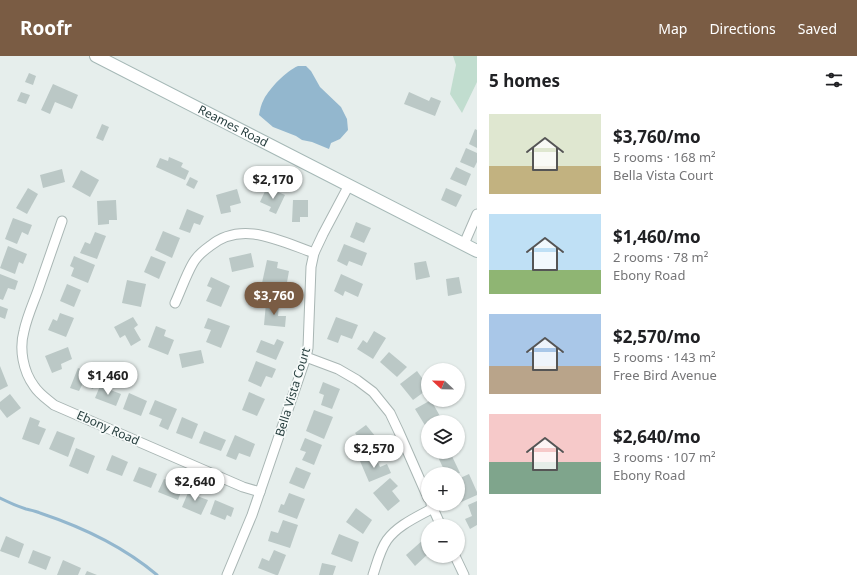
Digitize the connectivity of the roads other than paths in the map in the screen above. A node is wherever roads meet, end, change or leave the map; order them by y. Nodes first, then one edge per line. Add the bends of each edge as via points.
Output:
1 (96, 56) edge
2 (349, 185) junction
3 (477, 214) edge
4 (62, 221) dead end
5 (464, 244) junction
6 (477, 251) edge
7 (314, 253) junction
8 (175, 303) dead end
9 (306, 357) junction
10 (421, 482) edge
11 (260, 492) junction
12 (424, 511) edge
13 (458, 563) edge
14 (227, 575) edge
15 (373, 575) edge
16 (464, 575) edge

1 - 2 main road, Reames Road
2 - 5 main road, Reames Road
2 - 7 street, Bella Vista Court
3 - 5 street
4 - 11 street, Ebony Road via 24,331 21,348 27,375 34,387 54,405
5 - 6 main road, Reames Road
7 - 8 street via 254,233 218,239 194,262
7 - 9 street, Bella Vista Court
9 - 10 street via 338,369 373,392 390,413
9 - 11 street, Bella Vista Court
11 - 14 street, Bella Vista Court
12 - 15 street via 393,533 386,541
13 - 16 street

